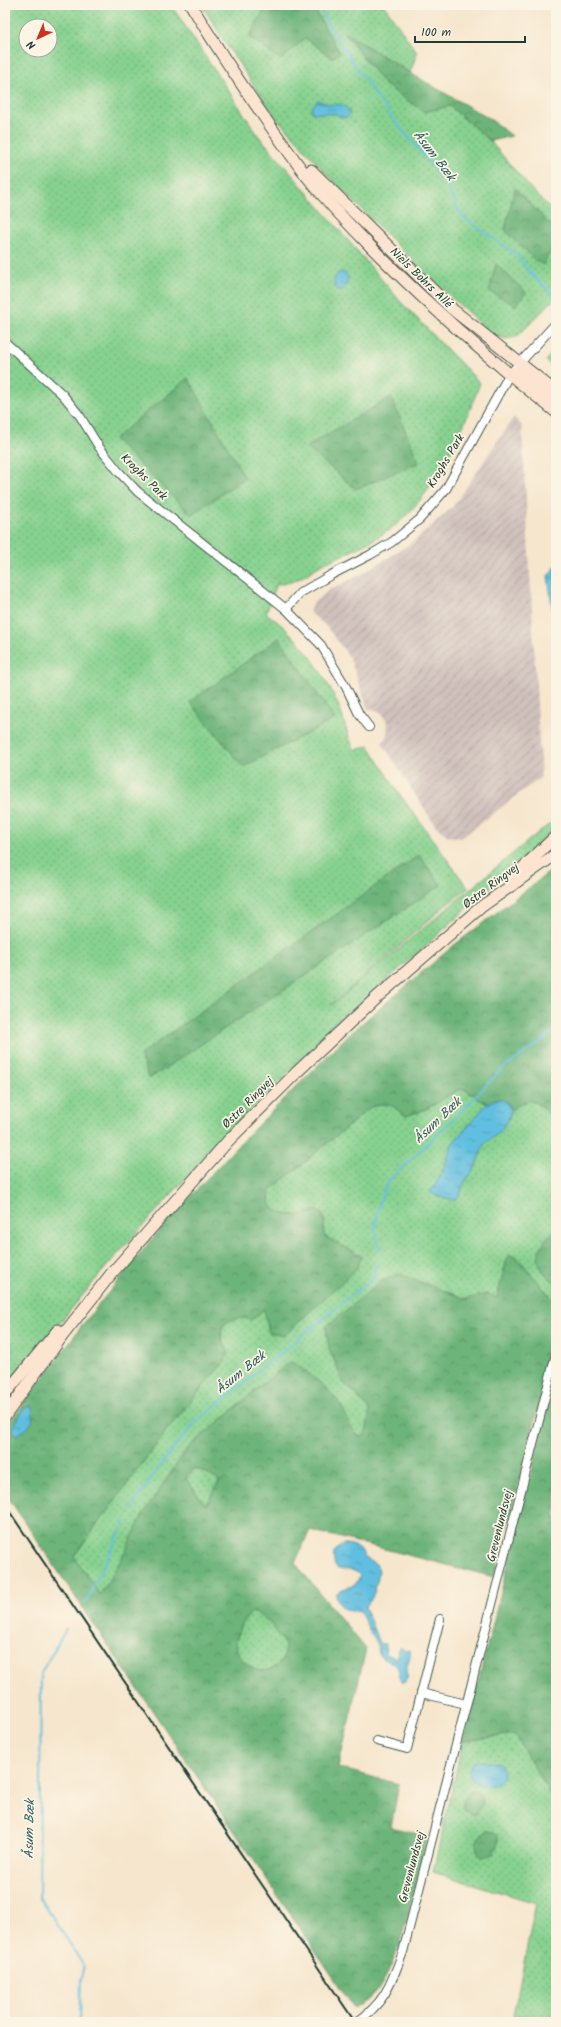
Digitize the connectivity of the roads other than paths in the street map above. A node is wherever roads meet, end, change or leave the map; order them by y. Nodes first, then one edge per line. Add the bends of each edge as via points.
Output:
1 (191, 5) edge
2 (286, 146) junction
3 (373, 249) junction
4 (556, 323) edge
5 (5, 342) edge
6 (520, 361) junction
7 (509, 375) junction
8 (556, 392) edge
9 (556, 401) edge
10 (556, 412) edge
11 (286, 609) junction
12 (369, 727) dead end
13 (556, 836) edge
14 (556, 854) edge
15 (556, 857) edge
16 (544, 863) junction
17 (481, 907) junction
18 (111, 1274) junction
19 (556, 1354) edge
20 (5, 1394) edge
21 (5, 1416) edge
22 (440, 1619) dead end
23 (421, 1693) junction
24 (466, 1704) junction
25 (377, 1741) dead end
26 (357, 2022) edge

1 - 2 street, Niels Bohrs Allé via 217,48
2 - 3 street, Niels Bohrs Allé via 316,186
2 - 6 street, Niels Bohrs Allé via 452,309
3 - 6 street via 383,254 501,359 511,363
3 - 7 street, Niels Bohrs Allé via 442,317
4 - 6 street, Kroghs Park
5 - 11 street, Kroghs Park via 62,395 80,416 99,447 138,492
6 - 7 street, Kroghs Park
6 - 8 street, Niels Bohrs Allé
7 - 9 street via 515,372 525,376
7 - 10 street, Niels Bohrs Allé
7 - 11 street, Kroghs Park via 446,489 420,519 370,556 300,593
11 - 12 street, Kroghs Park via 321,645 359,714
13 - 17 street
14 - 16 street, Østre Ringvej
15 - 16 street
16 - 17 street, Østre Ringvej
17 - 18 street, Østre Ringvej via 376,998 298,1071 228,1141
18 - 20 street via 64,1324
18 - 21 street, Østre Ringvej
19 - 24 street, Grevenlundsvej
22 - 23 street
23 - 24 street
23 - 25 street via 407,1749
24 - 26 street, Grevenlundsvej via 403,1952 390,1986 379,2005

